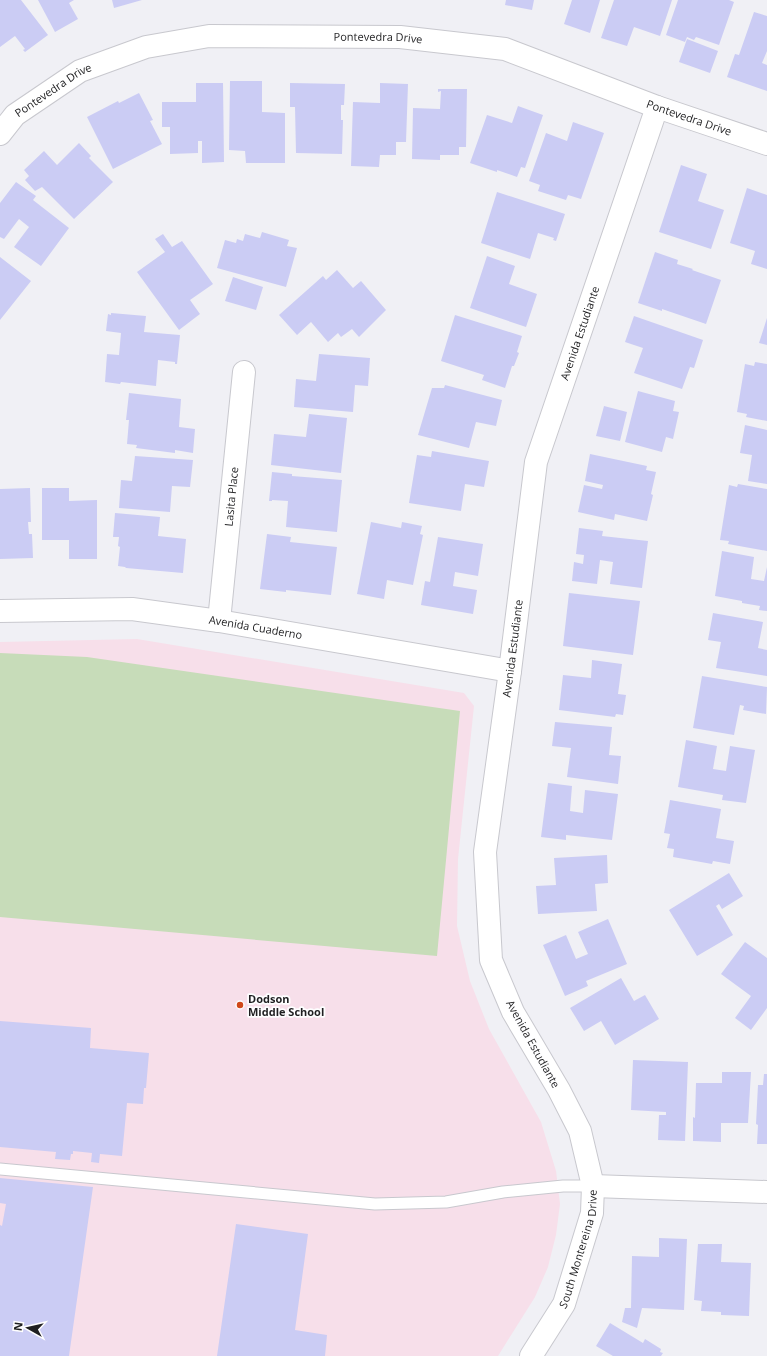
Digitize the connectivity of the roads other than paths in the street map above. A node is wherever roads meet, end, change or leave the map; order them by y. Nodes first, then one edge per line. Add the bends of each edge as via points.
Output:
1 (657, 106) junction
2 (0, 134) edge
3 (767, 144) edge
4 (244, 372) dead end
5 (0, 611) edge
6 (219, 621) junction
7 (510, 671) junction
8 (0, 1168) edge
9 (593, 1186) junction
10 (767, 1192) edge
11 (532, 1356) edge

1 - 2 street, Pontevedra Drive via 505,49 400,37 209,36 146,48 80,71 15,115
1 - 3 street, Pontevedra Drive
1 - 7 street, Avenida Estudiante via 536,462
4 - 6 street, Lasita Place
5 - 6 street, Avenida Cuaderno via 132,609
6 - 7 street, Avenida Cuaderno
7 - 9 street, Avenida Estudiante via 485,852 491,960 513,1012 580,1130
8 - 9 lane via 375,1204 446,1202 503,1192
9 - 10 street, South Montereina Drive
9 - 11 street, South Montereina Drive via 592,1213 564,1304

